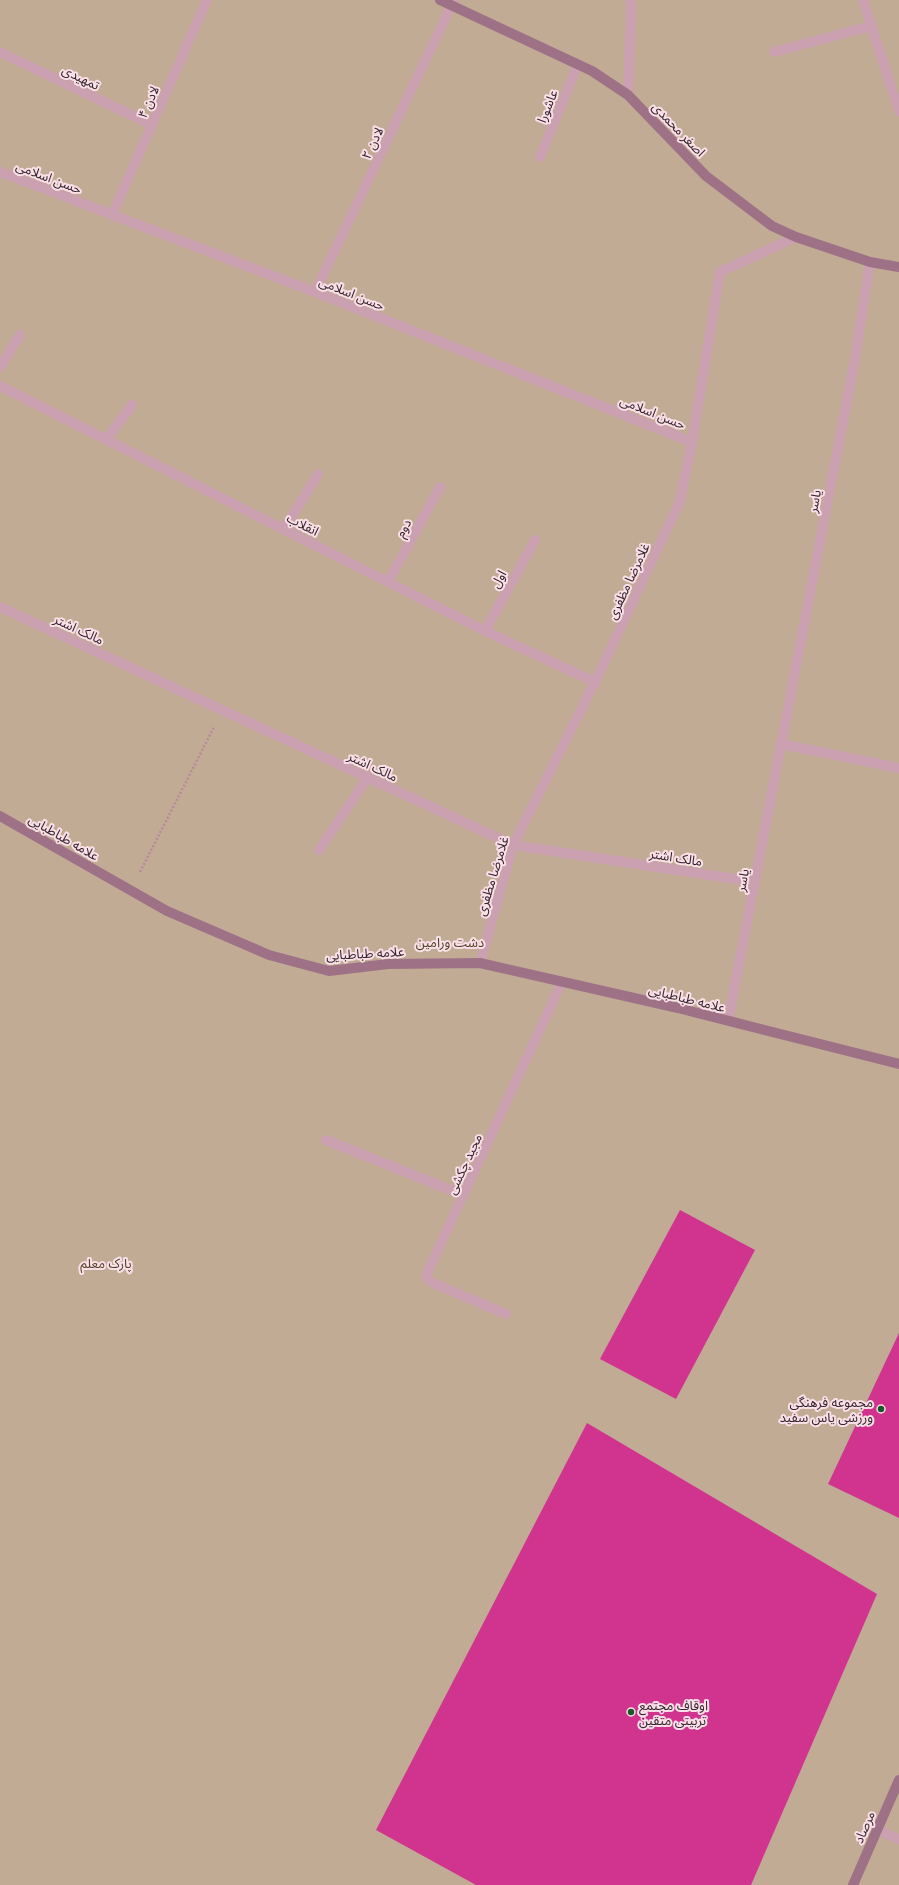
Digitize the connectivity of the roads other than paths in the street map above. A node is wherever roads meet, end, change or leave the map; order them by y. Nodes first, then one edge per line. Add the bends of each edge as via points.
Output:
1 (207, 0) edge
2 (440, 0) edge
3 (630, 0) edge
4 (863, 0) edge
5 (453, 3) edge
6 (871, 26) junction
7 (0, 52) edge
8 (774, 52) dead end
9 (578, 64) junction
10 (628, 95) junction
11 (899, 111) edge
12 (152, 125) junction
13 (540, 158) dead end
14 (0, 172) edge
15 (112, 215) junction
16 (796, 237) junction
17 (870, 262) junction
18 (899, 267) edge
19 (315, 292) junction
20 (20, 335) dead end
21 (0, 367) edge
22 (0, 386) edge
23 (132, 405) dead end
24 (106, 440) junction
25 (692, 442) junction
26 (318, 474) dead end
27 (440, 487) dead end
28 (284, 529) junction
29 (535, 540) dead end
30 (388, 582) junction
31 (0, 606) edge
32 (485, 631) junction
33 (595, 682) junction
34 (781, 744) junction
35 (899, 768) edge
36 (368, 777) junction
37 (0, 816) edge
38 (513, 845) junction
39 (319, 850) dead end
40 (755, 882) junction
41 (480, 963) junction
42 (562, 982) junction
43 (728, 1021) junction
44 (899, 1064) edge
45 (326, 1140) dead end
46 (463, 1196) junction
47 (506, 1314) dead end
48 (899, 1780) edge
49 (877, 1830) junction
50 (899, 1840) edge
51 (853, 1885) edge

1 - 12 street, لادن ۴
2 - 5 street, اصغر محمدی
3 - 10 street
4 - 6 street
5 - 9 street, اصغر محمدی
5 - 19 street, لادن ۲
6 - 8 street
6 - 11 street
7 - 12 street, تمهیدی
9 - 10 street, اصغر محمدی
9 - 13 street, عاشورا
10 - 16 street, اصغر محمدی via 706,176 772,226
12 - 15 street, لادن ۴
14 - 15 street, حسن اسلامی
15 - 19 street, حسن اسلامی
16 - 17 street, اصغر محمدی
16 - 25 street, غلامرضا مظفری via 720,272
17 - 18 street, اصغر محمدی
17 - 34 street, یاسر via 855,359
19 - 25 street, حسن اسلامی
20 - 21 street
22 - 24 street, انقلاب
23 - 24 street
24 - 28 street, انقلاب
25 - 33 street, غلامرضا مظفری via 680,501
26 - 28 street
27 - 30 street, دوم
28 - 30 street, انقلاب
29 - 32 street, اول
30 - 32 street, انقلاب
31 - 36 street, مالک اشتر
32 - 33 street, انقلاب
33 - 38 street, غلامرضا مظفری
34 - 35 street
34 - 40 street, یاسر
36 - 38 street, مالک اشتر
36 - 39 street
37 - 41 street, علامه طباطبایی via 167,911 269,955 329,971 388,964
38 - 40 street, مالک اشتر
38 - 41 street, غلامرضا مظفری
40 - 43 street, یاسر
41 - 42 street, علامه طباطبایی
42 - 43 street, علامه طباطبایی
42 - 46 street, مجید چکشی
43 - 44 street, علامه طباطبایی
45 - 46 street
46 - 47 street, مجید چکشی via 427,1278 433,1283
48 - 49 street, مرصاد
49 - 50 street
49 - 51 street, مرصاد

